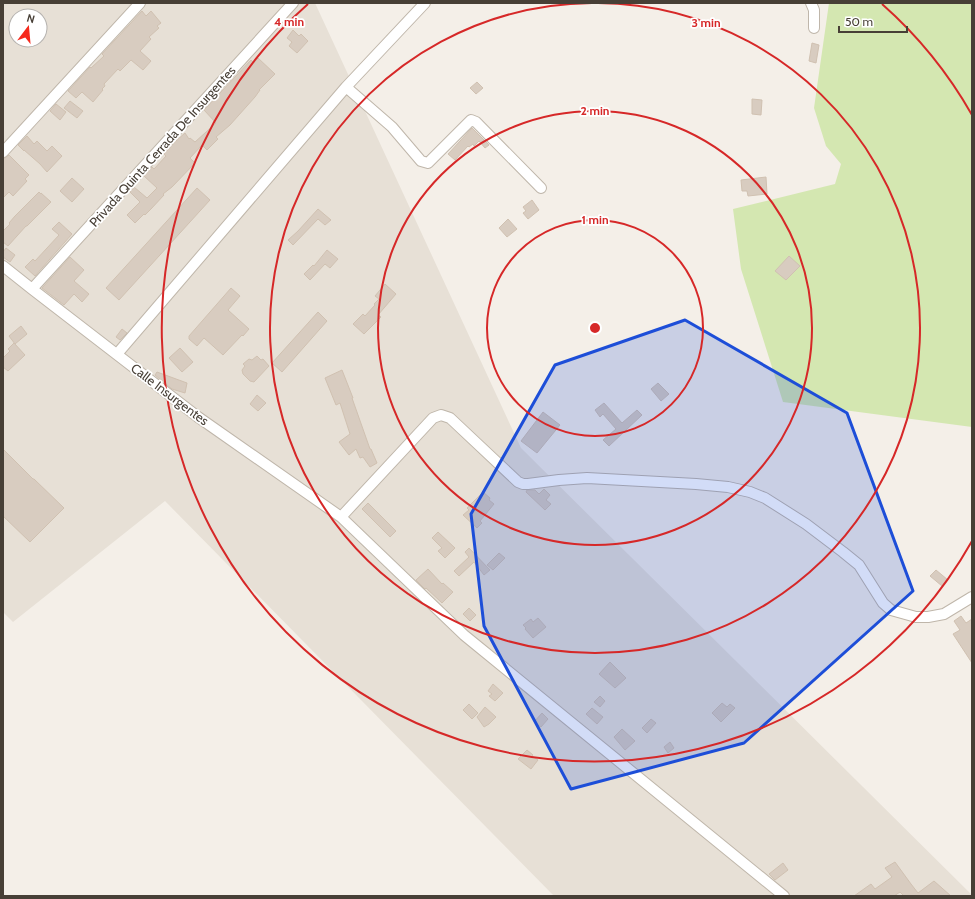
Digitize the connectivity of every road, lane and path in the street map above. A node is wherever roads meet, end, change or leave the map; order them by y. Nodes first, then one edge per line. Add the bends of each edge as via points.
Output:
1 (140, 3) edge
2 (293, 3) edge
3 (426, 3) edge
4 (811, 3) edge
5 (814, 28) dead end
6 (346, 87) junction
7 (3, 152) edge
8 (541, 188) dead end
9 (3, 266) edge
10 (32, 289) junction
11 (117, 354) junction
12 (341, 517) junction
13 (972, 597) edge
14 (784, 896) edge

1 - 7 street
2 - 10 street, Privada Quinta Cerrada De Insurgentes
3 - 6 street
4 - 5 street via 814,10
6 - 8 street via 392,127 421,161 428,163 471,120 476,122
6 - 11 street
9 - 10 street, Calle Insurgentes
10 - 11 street, Calle Insurgentes
11 - 12 street, Calle Insurgentes via 198,417
12 - 13 street via 433,418 441,415 450,418 523,484 587,478 696,484 750,492 765,498 806,524 859,565 883,603 892,610 916,617 928,617 944,614
12 - 14 street, Calle Insurgentes via 464,635

